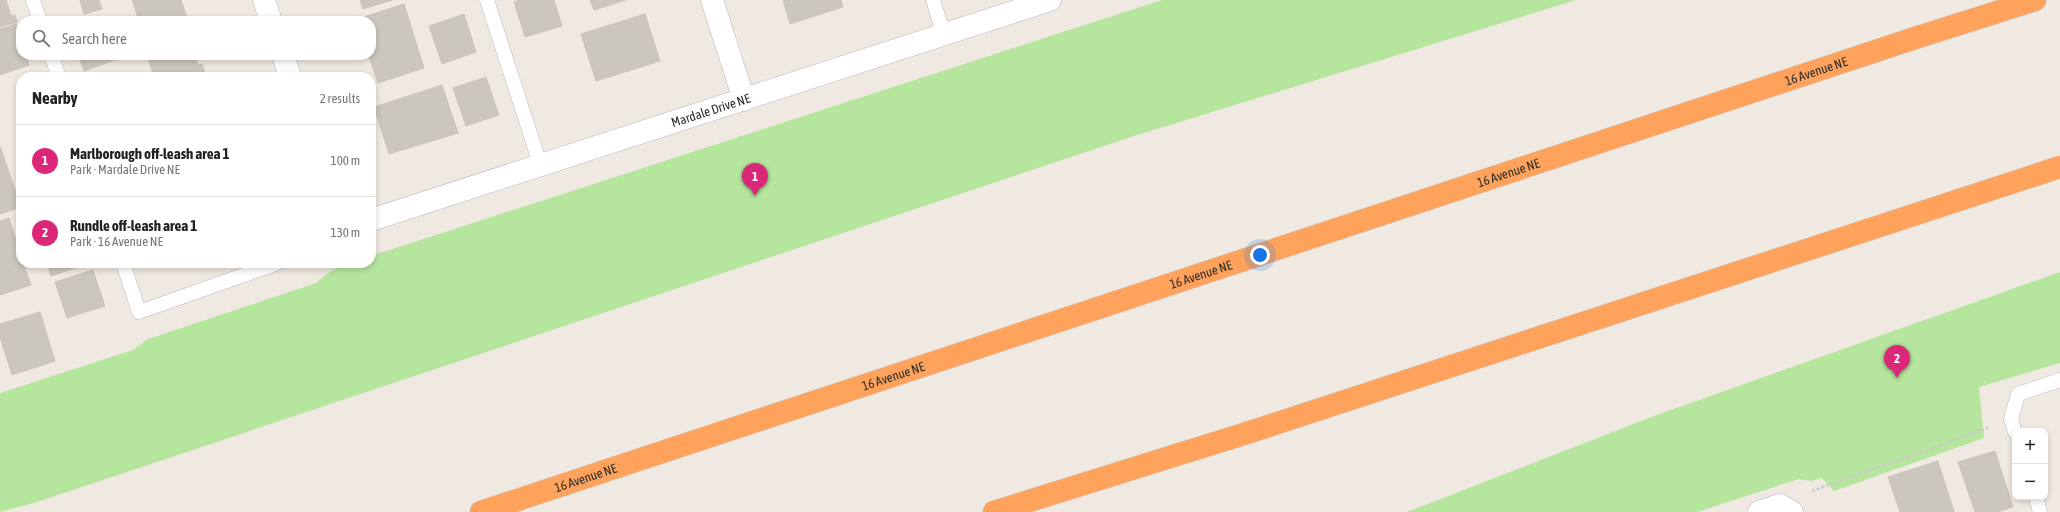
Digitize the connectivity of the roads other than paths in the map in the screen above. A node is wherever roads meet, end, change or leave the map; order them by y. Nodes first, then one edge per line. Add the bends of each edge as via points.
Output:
1 (33, 0) edge
2 (264, 0) edge
3 (487, 0) edge
4 (712, 0) edge
5 (933, 0) edge
6 (1050, 0) edge
7 (2036, 0) edge
8 (38, 16) edge
9 (269, 16) edge
10 (944, 35) junction
11 (54, 60) edge
12 (285, 60) edge
13 (57, 72) edge
14 (288, 72) edge
15 (744, 100) junction
16 (540, 167) junction
17 (2060, 167) edge
18 (376, 218) edge
19 (125, 268) edge
20 (264, 268) edge
21 (2060, 380) edge
22 (2013, 426) edge
23 (2037, 500) edge
24 (1786, 509) edge
25 (481, 512) edge
26 (994, 512) edge
27 (1759, 512) edge
28 (2040, 512) edge

1 - 8 lane
2 - 9 street
3 - 16 lane
4 - 15 street
5 - 10 lane
6 - 10 street, Mardale Drive NE
7 - 25 highway, 16 Avenue NE
10 - 15 street, Mardale Drive NE
11 - 13 lane
12 - 14 street
15 - 16 street, Mardale Drive NE
16 - 18 street, Mardale Drive NE
17 - 26 highway via 1247,433
19 - 20 lane via 139,312
21 - 22 lane via 2018,394
23 - 28 lane
24 - 27 street

